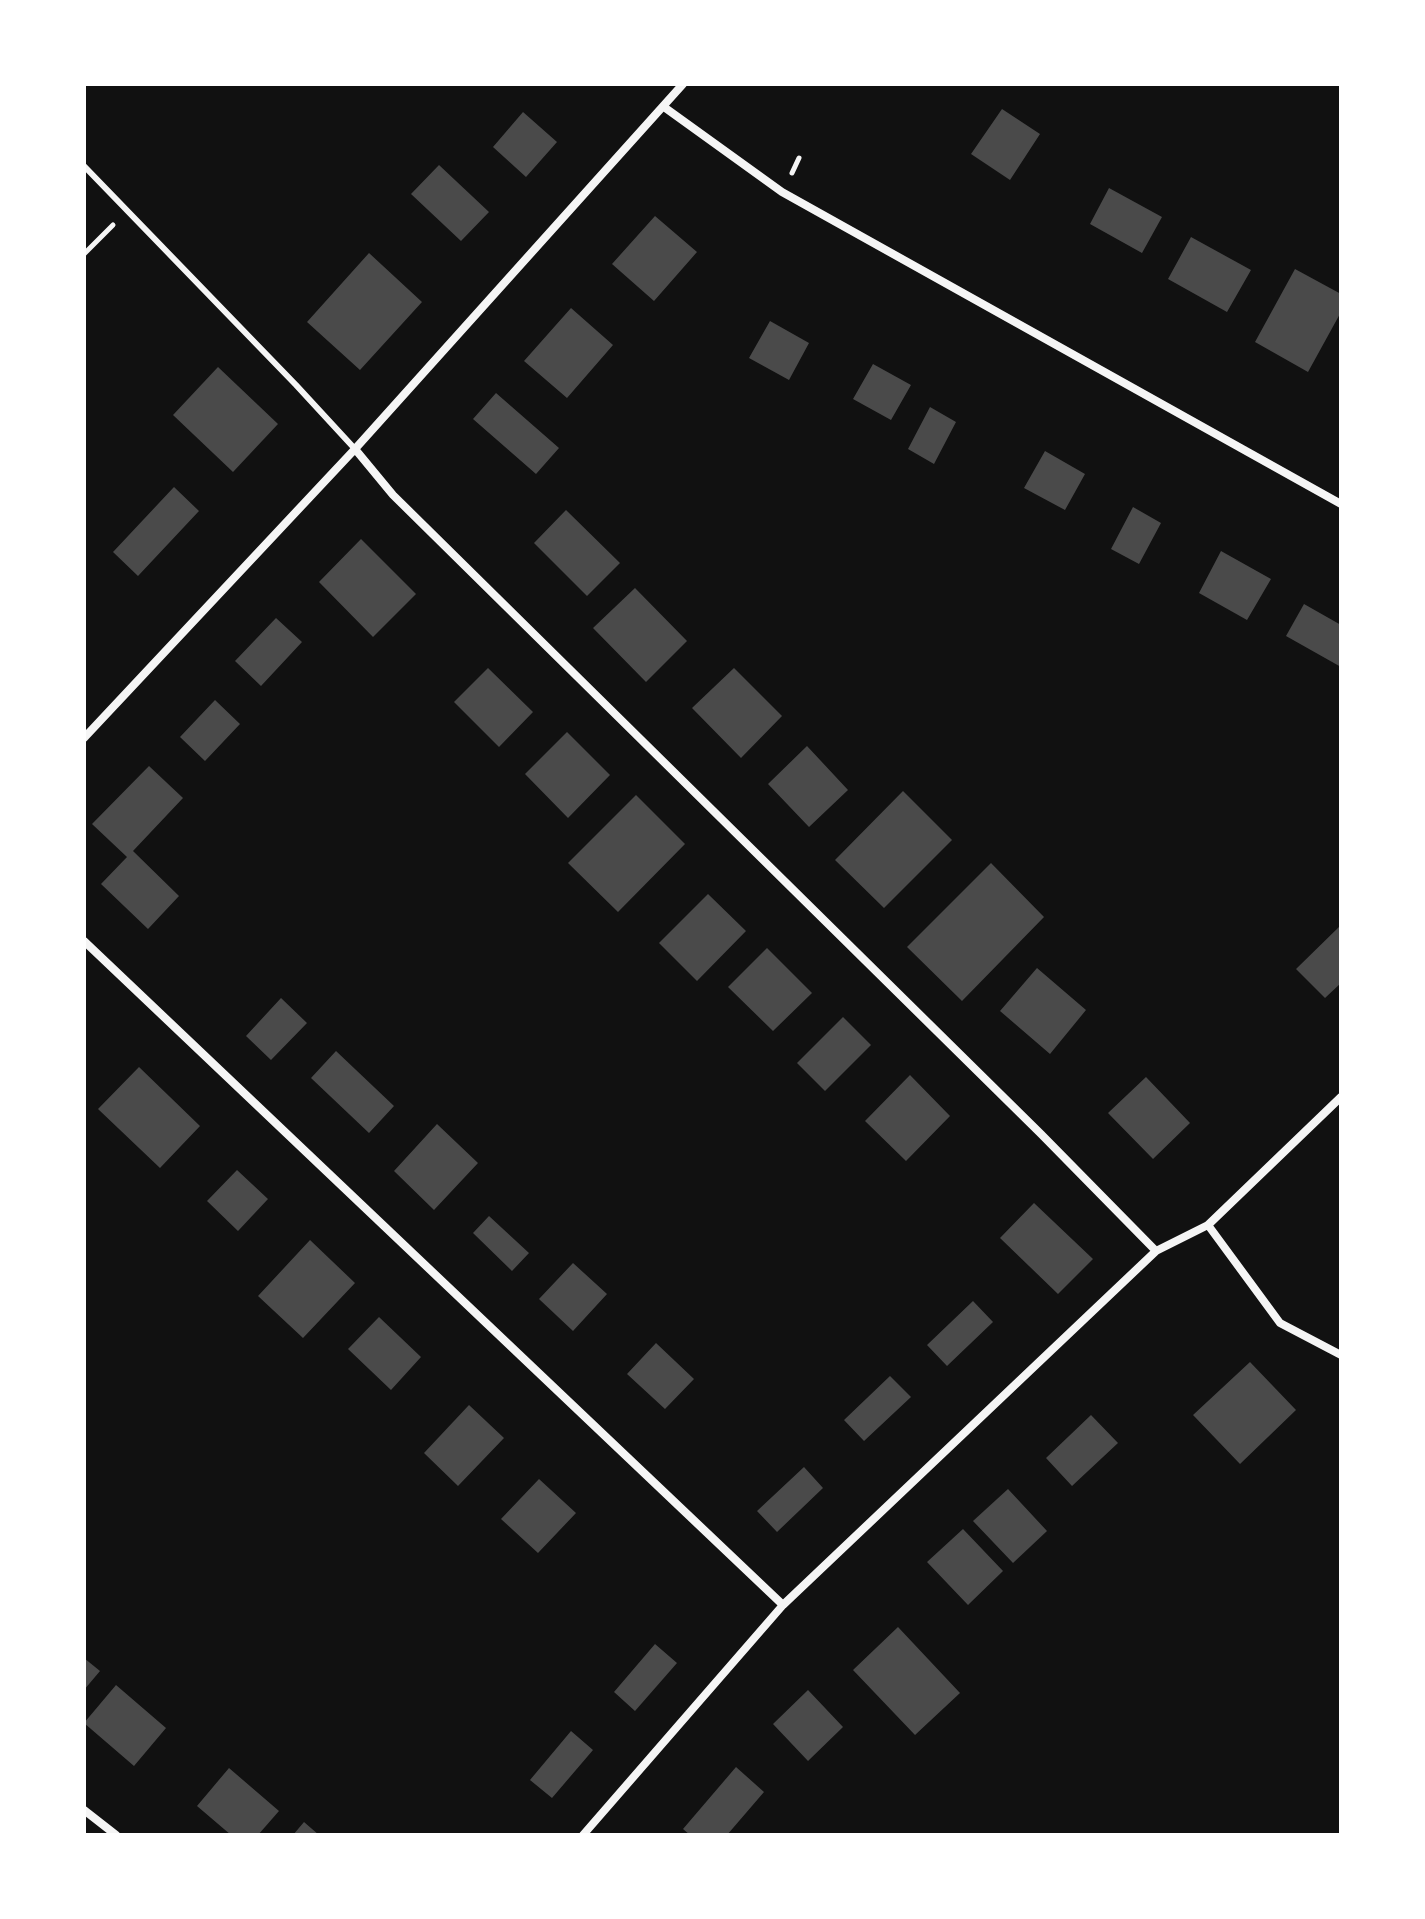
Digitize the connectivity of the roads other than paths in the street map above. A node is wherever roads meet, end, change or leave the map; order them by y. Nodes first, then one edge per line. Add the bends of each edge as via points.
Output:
1 (683, 84) edge
2 (664, 107) junction
3 (84, 166) edge
4 (355, 449) junction
5 (1341, 504) edge
6 (84, 738) edge
7 (84, 941) edge
8 (1341, 1097) edge
9 (1208, 1225) junction
10 (1156, 1251) junction
11 (1341, 1355) edge
12 (783, 1605) junction
13 (84, 1810) edge
14 (116, 1835) edge
15 (583, 1835) edge

1 - 2 street
2 - 4 street
2 - 5 street via 782,192
3 - 4 lane
4 - 6 street
4 - 10 street via 393,495
7 - 12 street
8 - 9 street
9 - 10 street
9 - 11 street via 1280,1323
10 - 12 street
12 - 15 street
13 - 14 street

